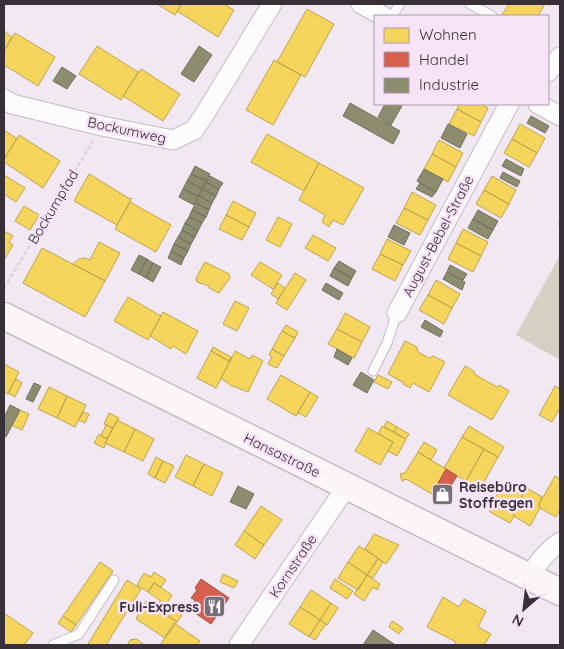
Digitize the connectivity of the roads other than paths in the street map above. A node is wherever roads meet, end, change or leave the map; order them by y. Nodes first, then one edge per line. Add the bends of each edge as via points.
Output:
1 (272, 4) edge
2 (361, 4) edge
3 (400, 4) edge
4 (470, 4) edge
5 (381, 15) edge
6 (393, 15) edge
7 (490, 15) edge
8 (560, 56) edge
9 (549, 71) edge
10 (4, 99) edge
11 (508, 105) edge
12 (540, 105) edge
13 (560, 116) edge
14 (397, 313) joint
15 (4, 316) edge
16 (373, 371) dead end
17 (347, 486) junction
18 (560, 542) edge
19 (530, 576) junction
20 (114, 580) dead end
21 (560, 592) edge
22 (53, 645) edge
23 (239, 645) edge

1 - 10 street, Bockumweg via 194,130 174,140 102,126 12,104
2 - 5 street
3 - 6 lane
4 - 7 lane
8 - 9 street
11 - 14 street, August-Bebel-Straße
12 - 13 street
14 - 16 lane, August-Bebel-Straße
15 - 17 main road, Hansastraße
17 - 19 main road, Hansastraße
17 - 23 street, Kornstraße
18 - 19 street via 546,553
19 - 21 main road, Hansastraße
20 - 22 lane via 79,634

